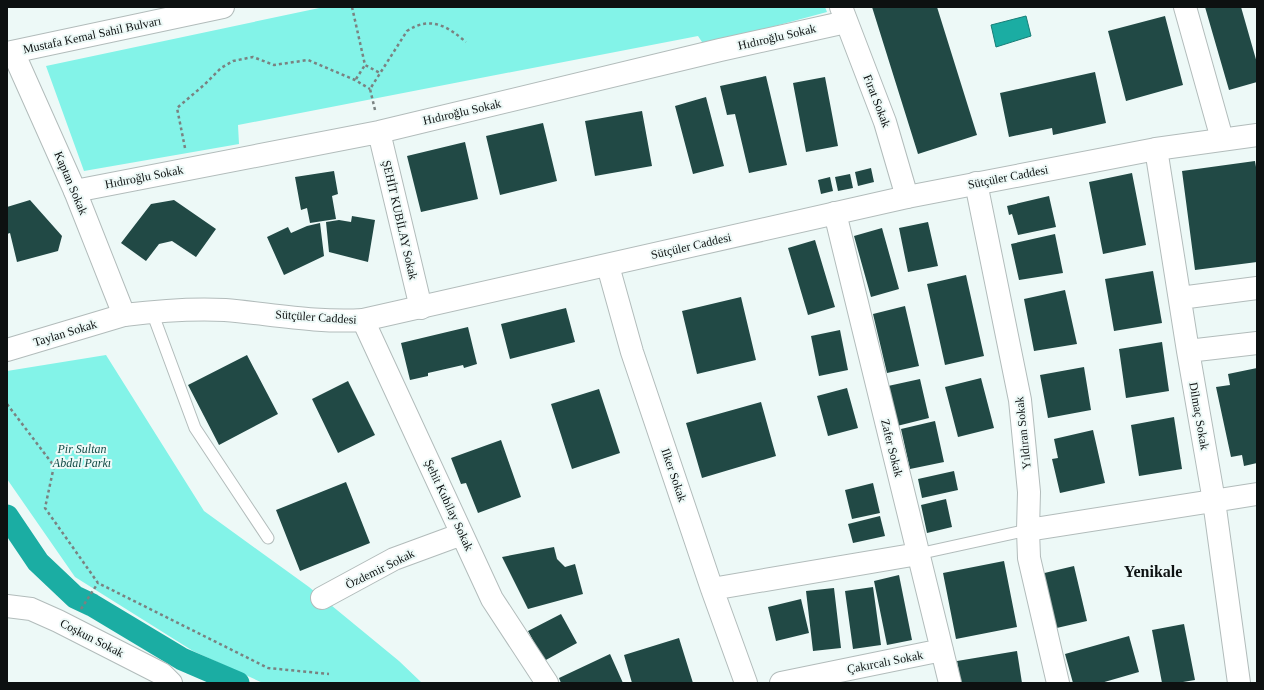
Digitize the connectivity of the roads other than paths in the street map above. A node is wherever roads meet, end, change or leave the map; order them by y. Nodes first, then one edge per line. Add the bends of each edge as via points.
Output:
1 (223, 7) edge
2 (1185, 7) edge
3 (843, 14) edge
4 (10, 53) edge
5 (379, 132) junction
6 (1257, 135) edge
7 (1222, 139) junction
8 (1156, 149) junction
9 (976, 183) junction
10 (75, 191) junction
11 (907, 197) junction
12 (835, 213) junction
13 (608, 266) junction
14 (1257, 288) edge
15 (1180, 298) junction
16 (421, 308) junction
17 (152, 312) junction
18 (124, 315) junction
19 (363, 320) junction
20 (1257, 342) edge
21 (7, 350) edge
22 (1188, 351) junction
23 (1257, 494) edge
24 (1214, 501) junction
25 (1028, 530) junction
26 (462, 534) junction
27 (268, 538) dead end
28 (918, 554) junction
29 (712, 588) junction
30 (322, 598) dead end
31 (7, 606) edge
32 (942, 650) junction
33 (1257, 681) edge
34 (171, 683) edge
35 (547, 683) edge
36 (746, 683) edge
37 (781, 683) edge
38 (950, 683) edge
39 (1058, 683) edge
40 (1239, 683) edge
41 (1248, 683) edge

1 - 4 street, Mustafa Kemal Sahil Bulvarı
2 - 7 street
3 - 5 street, Hıdıroğlu Sokak via 712,52
3 - 11 street, Fırat Sokak via 885,122
4 - 10 street, Kaptan Sokak
5 - 10 street, Hıdıroğlu Sokak
5 - 16 street, ŞEHİT KUBİLAY Sokak
6 - 7 street, Sütçüler Caddesi
7 - 8 street, Sütçüler Caddesi
8 - 9 street, Sütçüler Caddesi
8 - 15 street, Dilmaç Sokak
9 - 11 street, Sütçüler Caddesi
9 - 25 street, Yıldıran Sokak via 1020,400 1029,492
10 - 18 street, Kaptan Sokak
11 - 12 street, Sütçüler Caddesi
12 - 13 street, Sütçüler Caddesi
12 - 28 street, Zafer Sokak
13 - 16 street, Sütçüler Caddesi
13 - 29 street, Ilker Sokak via 632,352
14 - 15 street
15 - 22 street, Dilmaç Sokak
16 - 19 street, Sütçüler Caddesi
17 - 18 street, Sütçüler Caddesi
17 - 19 street, Sütçüler Caddesi via 224,310 342,322
17 - 27 lane via 195,428
18 - 21 street, Taylan Sokak
19 - 26 street, Şehit Kubilay Sokak
20 - 22 street
22 - 24 street, Dilmaç Sokak
23 - 24 street
24 - 25 street
24 - 40 street, Dilmaç Sokak
25 - 28 lane
25 - 39 street, Yıldıran Sokak via 1029,558
26 - 30 street, Özdemir Sokak via 394,559
26 - 35 street, Şehit Kubilay Sokak via 492,599
28 - 29 street
28 - 32 street, Zafer Sokak
29 - 36 street, Ilker Sokak
31 - 34 street, Coşkun Sokak via 31,609 58,621 162,674
32 - 37 street, Çakırcalı Sokak
32 - 38 street, Zafer Sokak
33 - 41 street

